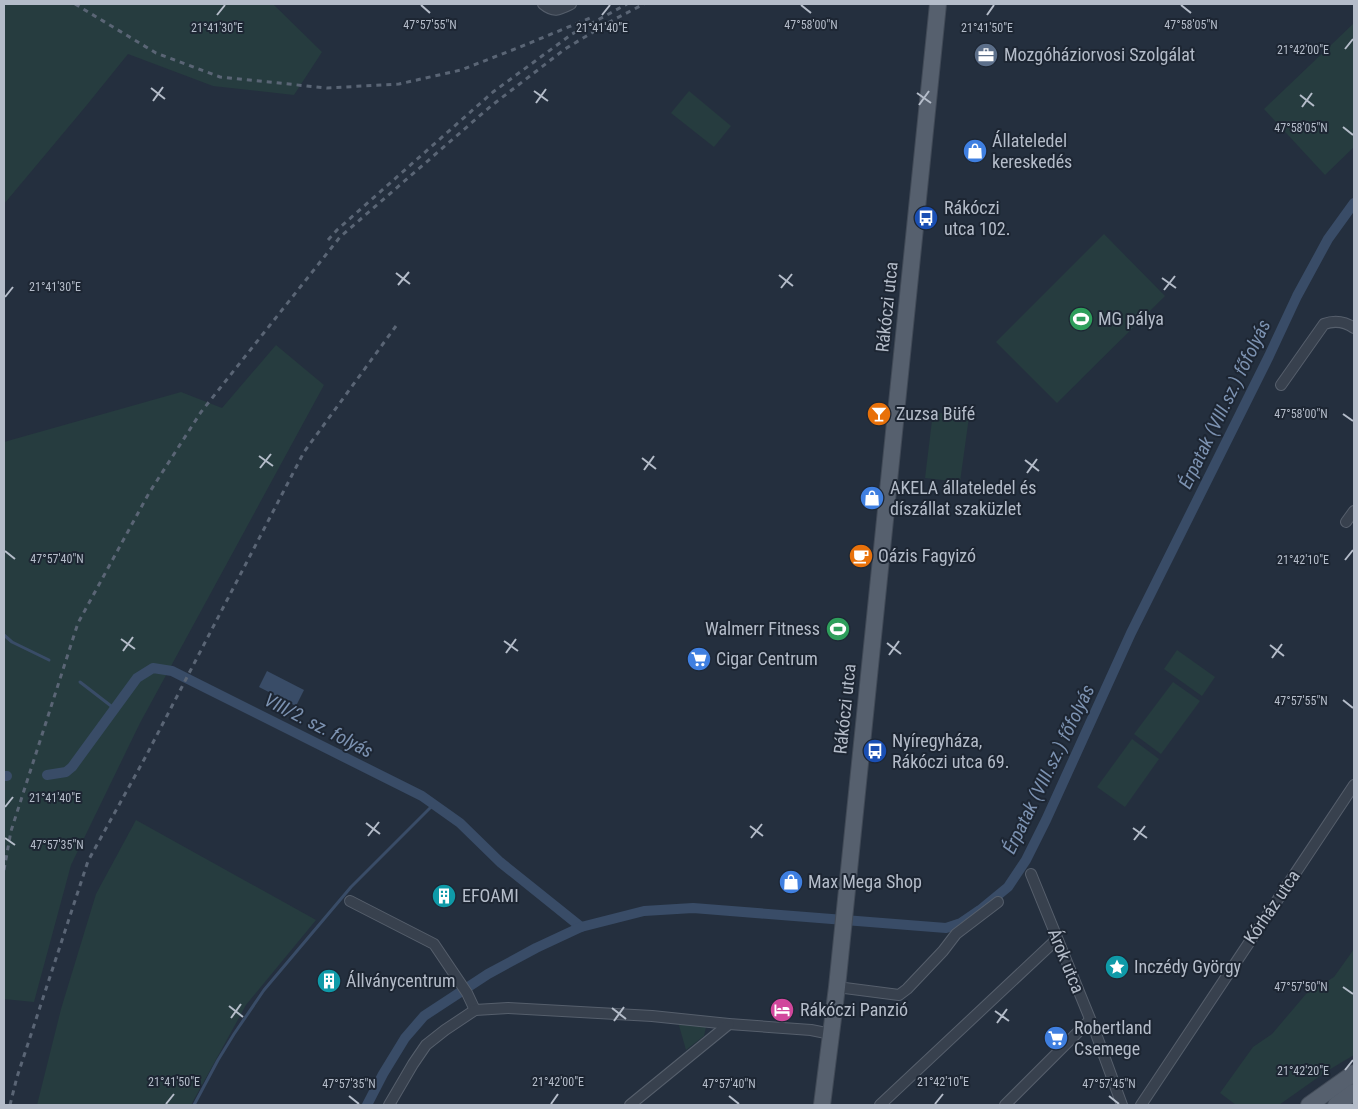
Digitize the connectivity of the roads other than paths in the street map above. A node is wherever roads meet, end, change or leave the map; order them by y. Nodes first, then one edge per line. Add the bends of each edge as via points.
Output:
1 (543, 4) edge
2 (571, 4) edge
3 (938, 4) edge
4 (1354, 328) edge
5 (1281, 385) dead end
6 (1354, 511) edge
7 (1346, 522) dead end
8 (1354, 785) edge
9 (1031, 874) dead end
10 (350, 901) dead end
11 (998, 902) dead end
12 (1057, 939) junction
13 (837, 987) junction
14 (476, 1010) junction
15 (1090, 1020) junction
16 (729, 1024) junction
17 (831, 1034) junction
18 (1354, 1073) edge
19 (1354, 1092) edge
20 (389, 1105) edge
21 (630, 1105) edge
22 (822, 1105) edge
23 (880, 1105) edge
24 (1004, 1105) edge
25 (1122, 1105) edge
26 (1141, 1105) edge
27 (1309, 1105) edge
28 (1336, 1105) edge

1 - 2 street via 558,10
3 - 13 main road, Rákóczi utca
4 - 5 street via 1334,320 1324,324
6 - 7 street
8 - 26 street, Kórház utca
9 - 12 street, Árok utca
10 - 14 street via 434,944
11 - 13 street via 956,934 899,995
12 - 15 street, Árok utca
12 - 23 street
13 - 17 main road, Rákóczi utca
14 - 16 street via 508,1008
14 - 20 street via 426,1045
15 - 24 street
15 - 25 street, Árok utca
16 - 17 street
16 - 21 street
17 - 22 main road, Rákóczi utca
18 - 27 main road
19 - 28 main road

